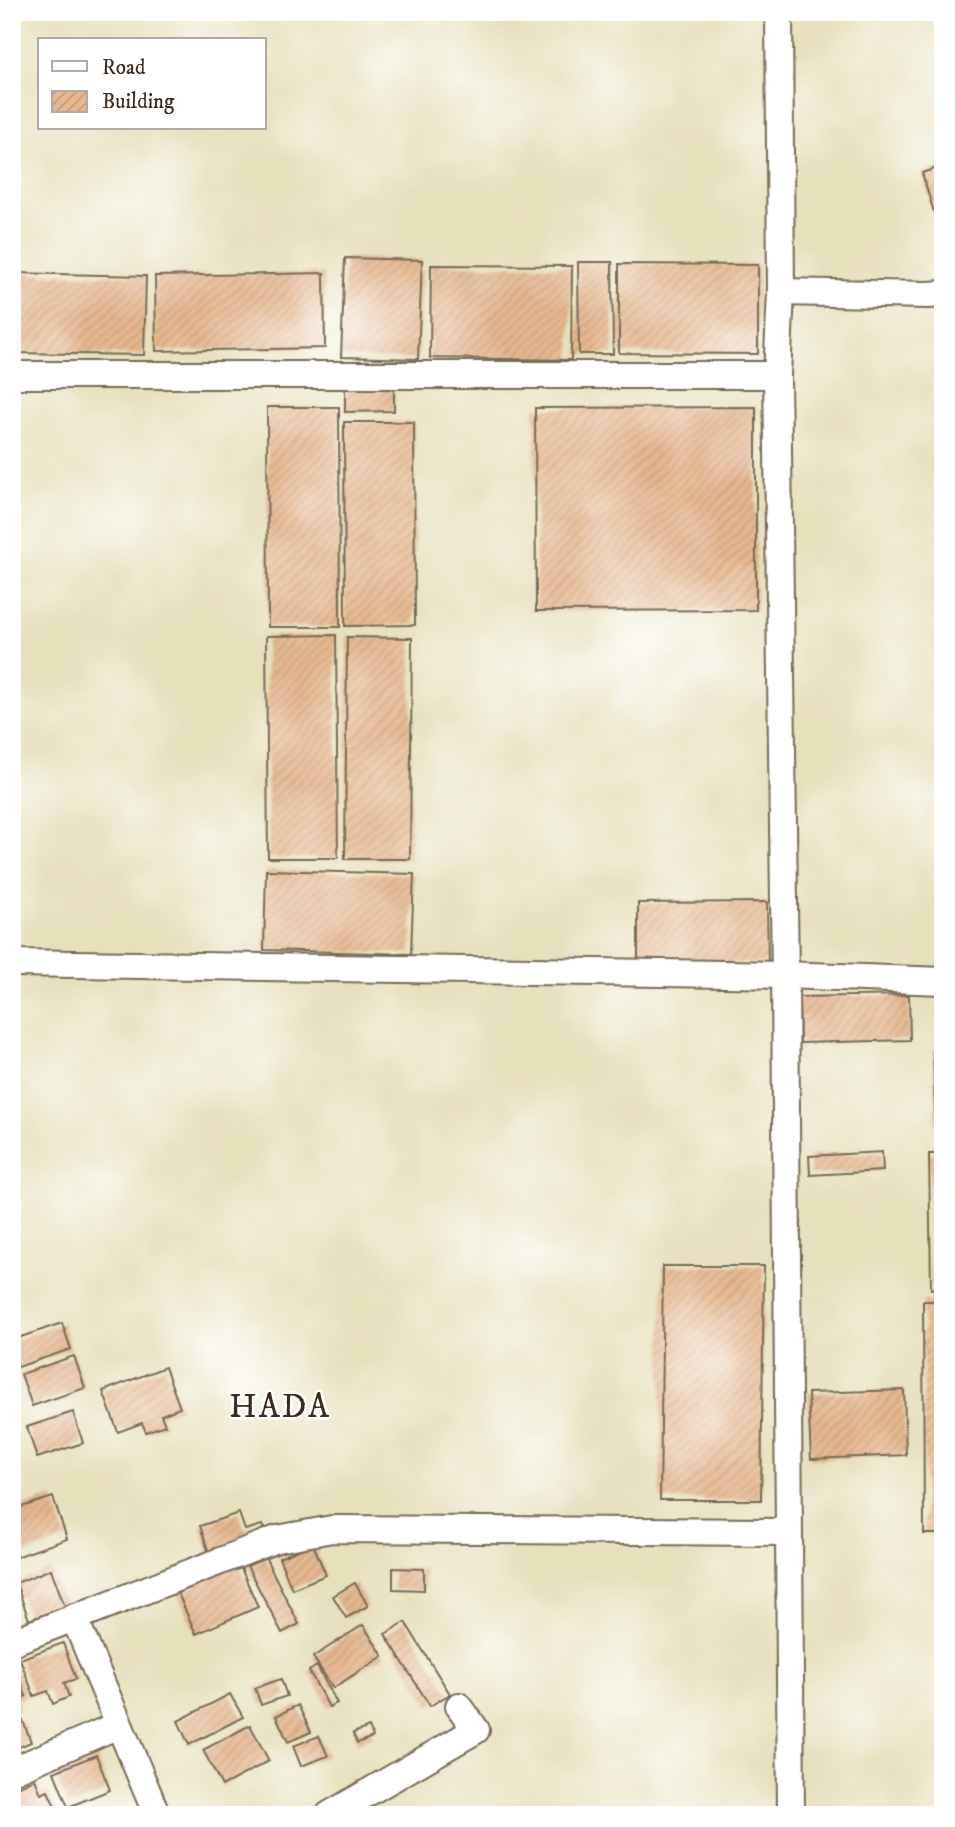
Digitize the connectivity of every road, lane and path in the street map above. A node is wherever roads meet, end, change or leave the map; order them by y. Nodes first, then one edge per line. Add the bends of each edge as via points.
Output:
1 (779, 12) edge
2 (781, 292) junction
3 (943, 294) edge
4 (12, 375) edge
5 (777, 375) junction
6 (13, 955) edge
7 (785, 975) junction
8 (943, 981) edge
9 (788, 1532) junction
10 (74, 1617) junction
11 (12, 1642) edge
12 (459, 1706) dead end
13 (118, 1725) junction
14 (12, 1771) edge
15 (157, 1815) edge
16 (329, 1815) edge
17 (791, 1815) edge

1 - 2 street
2 - 3 street
2 - 5 street
4 - 5 street
5 - 7 street
6 - 7 street
7 - 8 street
7 - 9 street
9 - 10 street via 332,1529 277,1539
9 - 17 street
10 - 11 street
10 - 13 street
12 - 16 street via 476,1730
13 - 14 street
13 - 15 street

